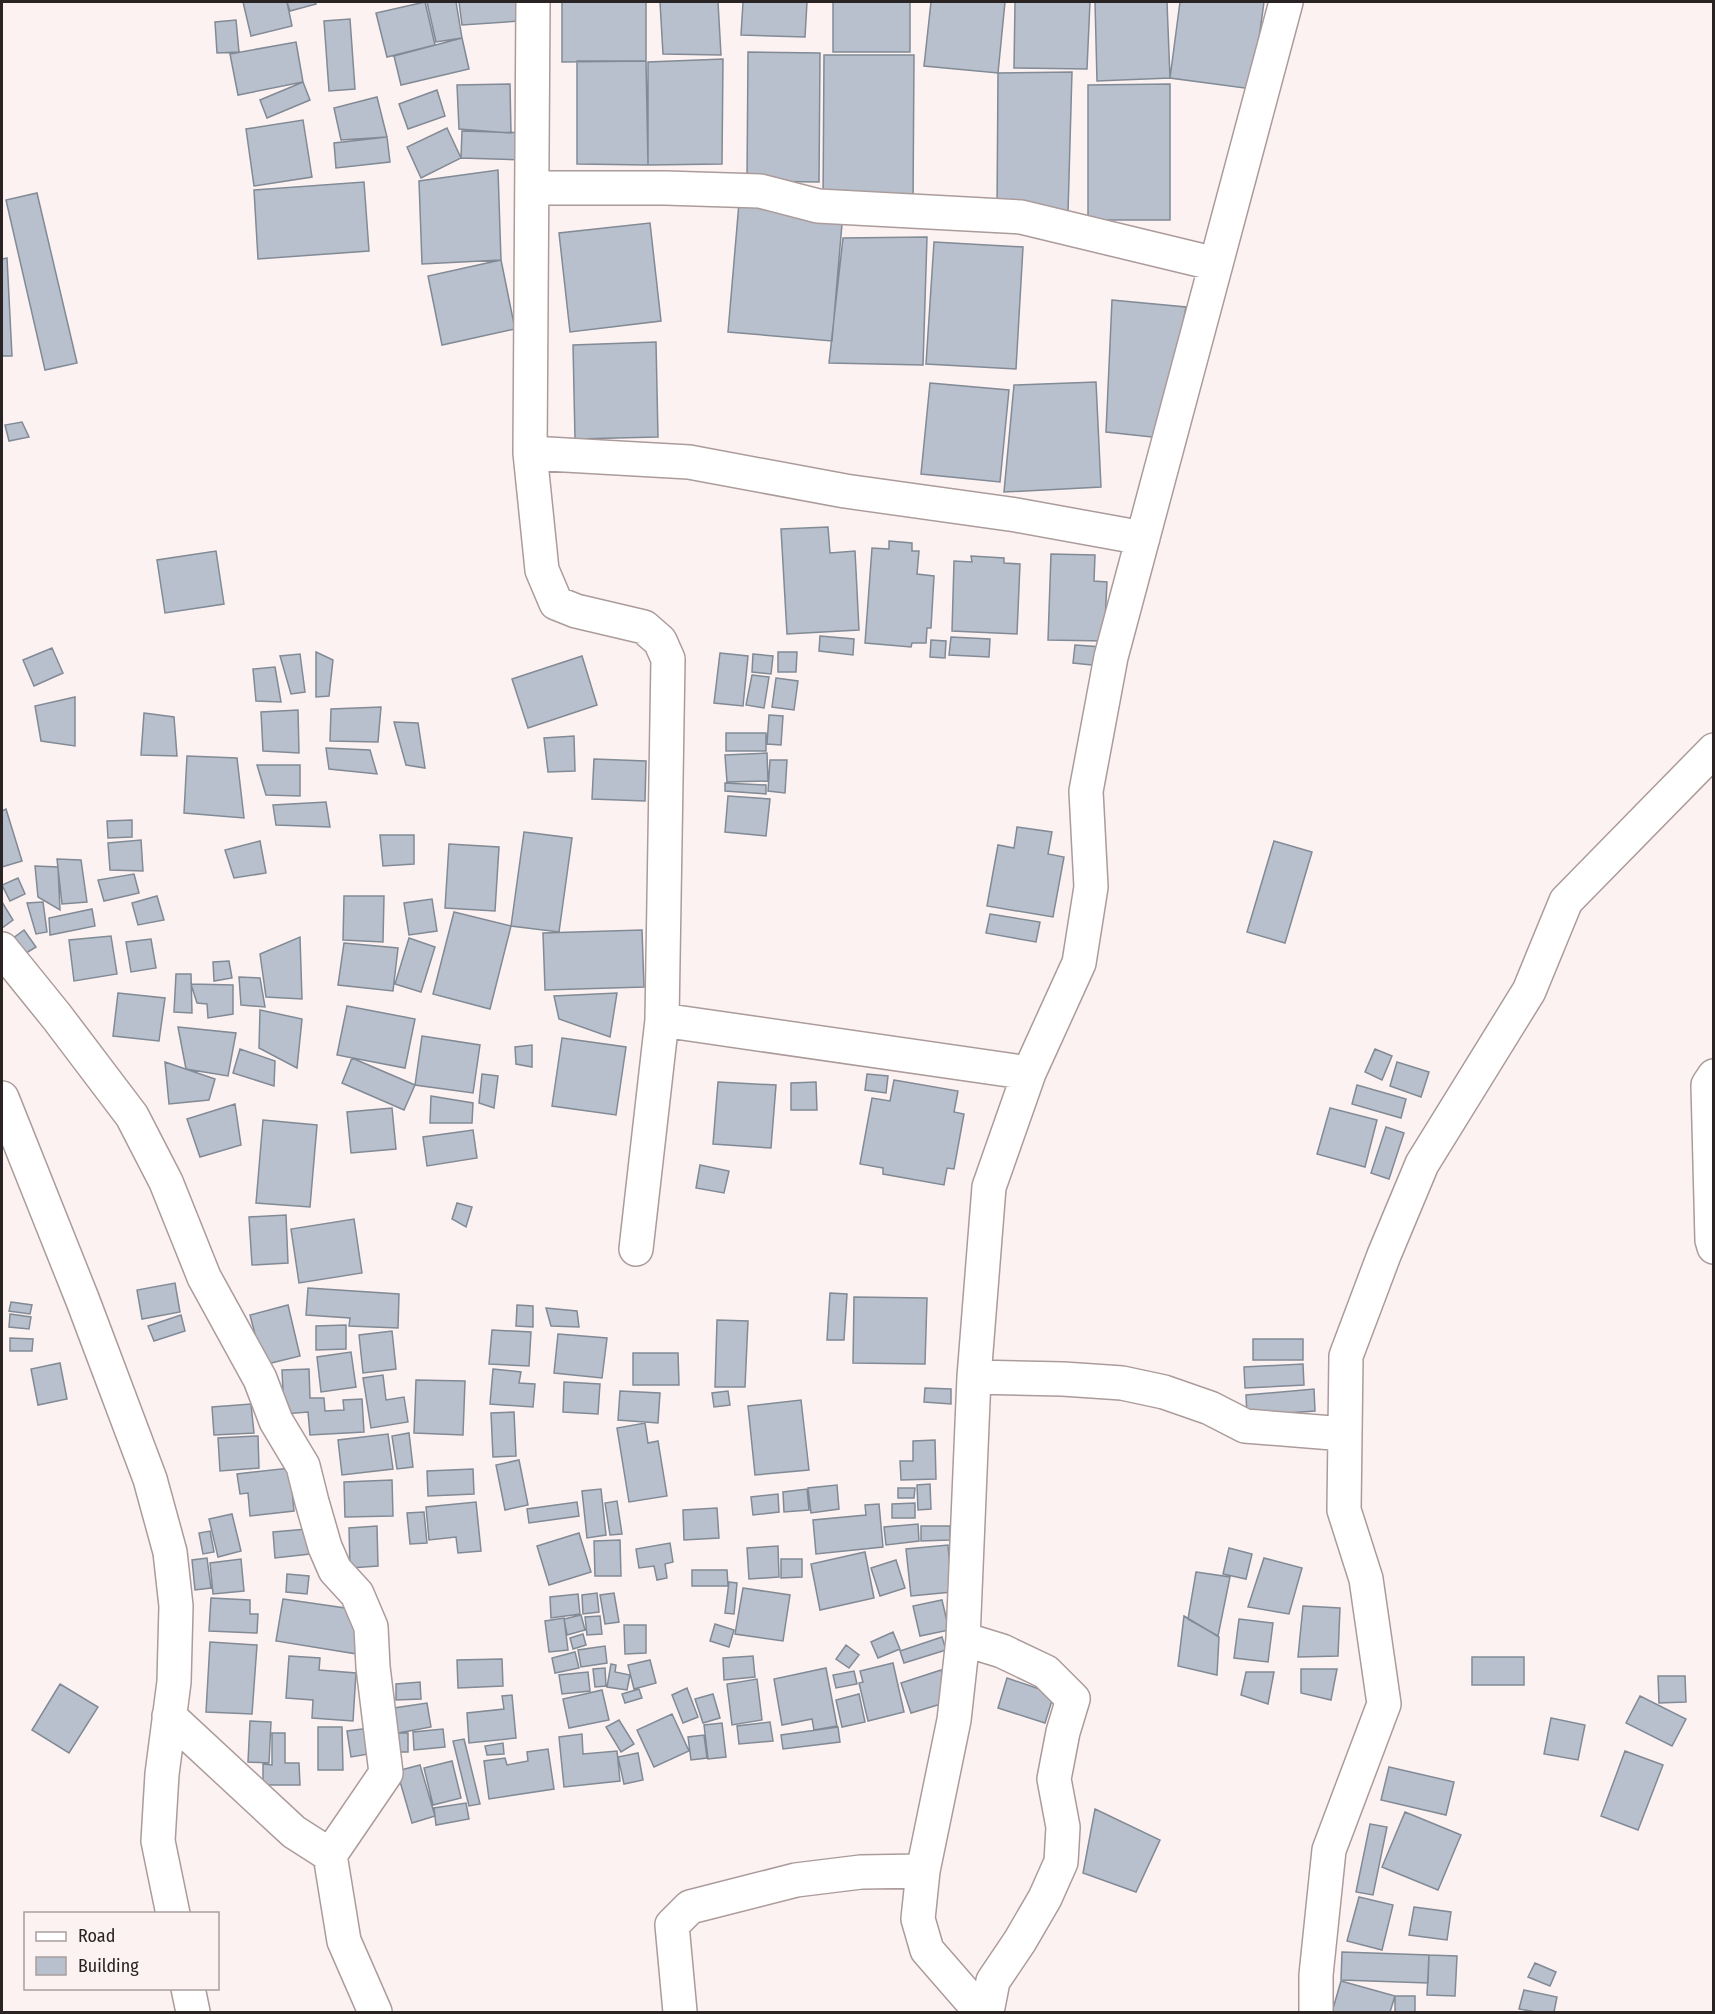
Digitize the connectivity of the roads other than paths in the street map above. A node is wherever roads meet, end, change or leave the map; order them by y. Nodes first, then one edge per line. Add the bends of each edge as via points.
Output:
1 (533, 2) edge
2 (1286, 2) edge
3 (532, 188) junction
4 (1216, 264) junction
5 (530, 453) junction
6 (1143, 538) junction
7 (1713, 750) edge
8 (2, 949) edge
9 (662, 1020) junction
10 (1029, 1073) junction
11 (1713, 1076) edge
12 (2, 1098) edge
13 (1713, 1247) edge
14 (636, 1249) dead end
15 (974, 1377) junction
16 (1345, 1434) junction
17 (963, 1640) junction
18 (169, 1716) junction
19 (330, 1855) junction
20 (923, 1871) junction
21 (173, 1912) edge
22 (188, 1990) edge
23 (193, 2013) edge
24 (375, 2013) edge
25 (680, 2013) edge
26 (981, 2013) edge
27 (987, 2013) edge
28 (1316, 2013) edge

1 - 3 street
2 - 4 street
3 - 4 street via 760,191 818,206 1021,217
3 - 5 street
4 - 6 street
5 - 6 street via 689,462
5 - 9 street via 542,570 556,603 644,627 660,641 668,658
6 - 10 street via 1111,657 1086,791 1091,886 1079,963
7 - 16 street via 1566,901 1529,991 1422,1164 1346,1356
8 - 19 street via 132,1116 166,1182 204,1277 260,1379 276,1421 303,1466 335,1570 357,1593 371,1627 386,1773
9 - 10 street
9 - 14 street
10 - 15 street via 989,1187
11 - 13 street via 1708,1085
12 - 18 street via 150,1479 170,1552 176,1606
15 - 16 street via 1122,1383 1210,1408 1245,1426
15 - 17 street
16 - 28 street via 1344,1510 1366,1579 1384,1704 1329,1850 1316,1975
17 - 20 street via 954,1720
17 - 27 street via 1002,1651 1046,1672 1073,1699 1054,1779 1063,1827 1061,1862 1045,1898 993,1981
18 - 19 street via 294,1832
18 - 21 street via 158,1841
19 - 24 street via 344,1941
20 - 25 street via 861,1872 796,1880 690,1907 672,1925
20 - 26 street via 918,1919 927,1950
22 - 23 street

